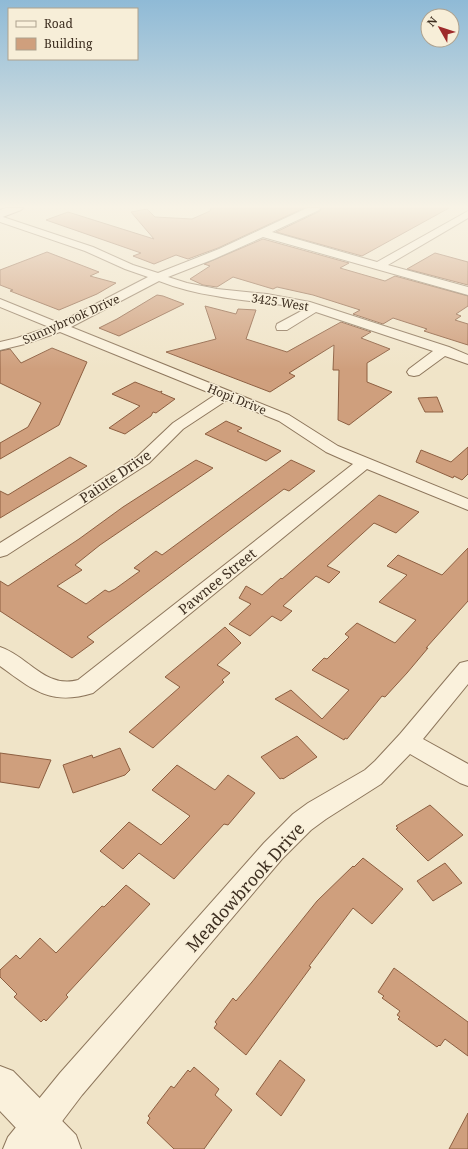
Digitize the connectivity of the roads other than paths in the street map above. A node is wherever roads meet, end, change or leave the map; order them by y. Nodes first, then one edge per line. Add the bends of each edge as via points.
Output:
1 (117, 262) edge
2 (197, 262) edge
3 (363, 262) edge
4 (386, 262) edge
5 (378, 266) junction
6 (158, 277) junction
7 (468, 291) edge
8 (0, 303) edge
9 (315, 308) junction
10 (59, 327) junction
11 (282, 327) dead end
12 (0, 346) edge
13 (444, 350) junction
14 (468, 360) edge
15 (414, 372) dead end
16 (226, 394) junction
17 (364, 463) junction
18 (468, 506) edge
19 (0, 551) edge
20 (0, 655) edge
21 (468, 669) edge
22 (408, 742) junction
23 (468, 776) edge
24 (0, 1084) edge
25 (40, 1141) edge

1 - 6 street, 3425 West
2 - 6 street, Sunnybrook Drive
3 - 5 street
4 - 5 street
5 - 7 street
6 - 9 street, 3425 West via 205,291 278,299
6 - 10 street, Sunnybrook Drive
8 - 10 street, Hopi Drive
9 - 11 street
9 - 13 street, 3425 West
10 - 12 street, Sunnybrook Drive via 22,342
10 - 16 street, Hopi Drive
13 - 14 street, 3425 West
13 - 15 street
16 - 17 street, Hopi Drive via 291,422 325,446
16 - 19 street, Paiute Drive via 178,426 143,460
17 - 18 street, Hopi Drive
17 - 20 street, Pawnee Street via 94,681 76,690 47,687
21 - 22 street, Meadowbrook Drive
22 - 23 street
22 - 25 street, Meadowbrook Drive via 373,777 317,810 288,836 71,1084
24 - 25 main road

